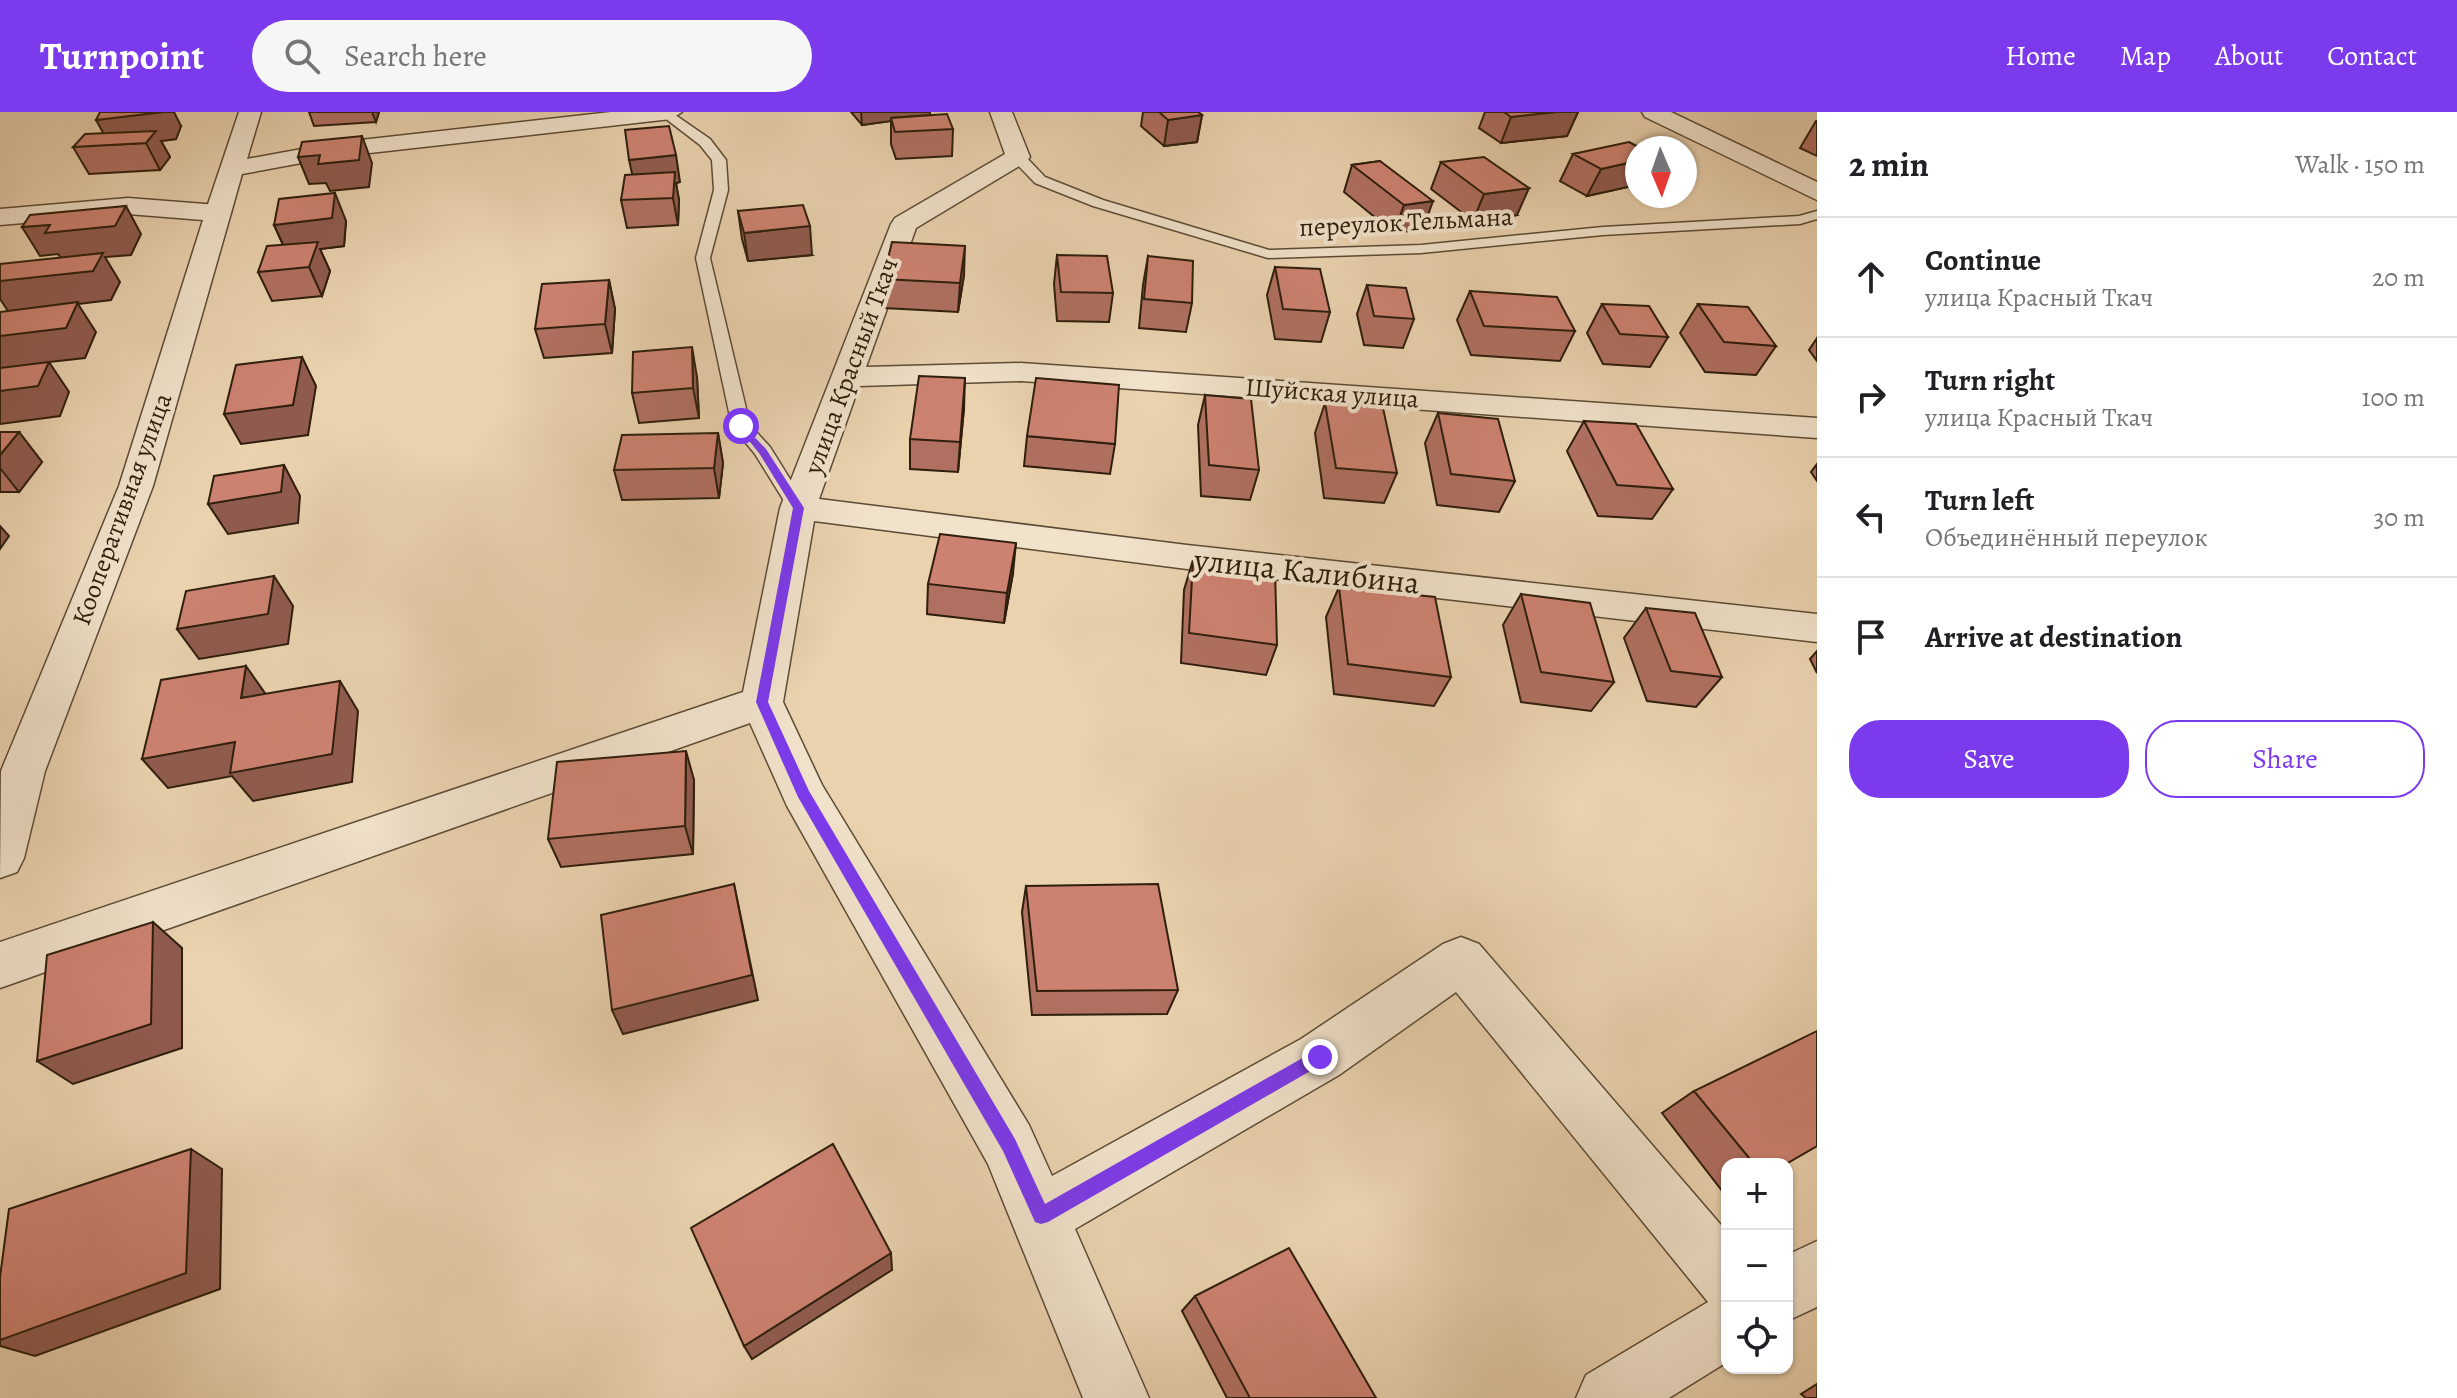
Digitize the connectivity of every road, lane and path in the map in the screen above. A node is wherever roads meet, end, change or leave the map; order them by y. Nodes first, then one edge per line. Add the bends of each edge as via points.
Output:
1 (250, 112) edge
2 (665, 112) edge
3 (1001, 112) edge
4 (1653, 112) edge
5 (1018, 157) junction
6 (232, 169) junction
7 (1817, 192) edge
8 (218, 213) junction
9 (1817, 215) edge
10 (0, 217) edge
11 (846, 377) junction
12 (1817, 428) edge
13 (798, 508) junction
14 (1817, 628) edge
15 (762, 702) junction
16 (11, 772) edge
17 (0, 858) edge
18 (0, 965) edge
19 (1041, 1215) junction
20 (1721, 1272) edge
21 (1817, 1272) edge
22 (1793, 1286) edge
23 (1721, 1330) edge
24 (1116, 1398) edge
25 (1609, 1398) edge

1 - 6 street, Кооперативная улица
2 - 6 street via 334,150
2 - 13 lane, улица Красный Ткач via 705,142 719,160 721,190 703,258 741,426
3 - 5 street
4 - 7 street
5 - 9 lane, переулок Тельмана via 1040,180 1098,203 1268,254 1421,249
5 - 11 street, улица Красный Ткач via 904,224
6 - 8 street, Кооперативная улица
8 - 10 street via 128,206
8 - 16 street, Кооперативная улица via 136,486
11 - 12 street, Шуйская улица via 1021,372
11 - 13 street, улица Красный Ткач
13 - 14 street, улица Калибина
13 - 15 street, улица Красный Ткач
15 - 18 street
15 - 19 street via 803,793 1009,1145
16 - 17 street, Кооперативная улица
19 - 20 street via 1320,1057 1461,960
19 - 24 street
21 - 22 street
23 - 25 street

